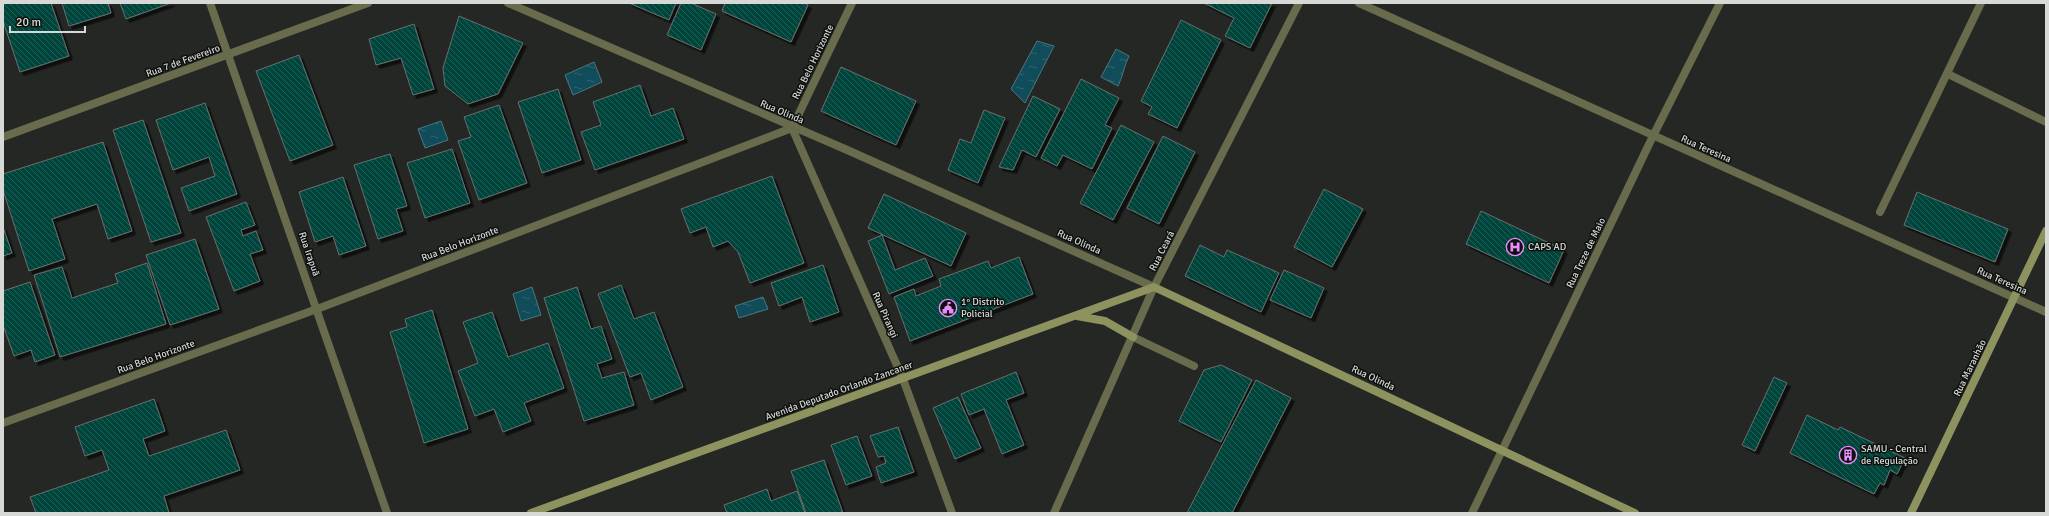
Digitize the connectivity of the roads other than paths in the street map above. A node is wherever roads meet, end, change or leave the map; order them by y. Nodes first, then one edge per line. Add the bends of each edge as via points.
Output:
1 (210, 3) edge
2 (368, 3) edge
3 (508, 3) edge
4 (852, 3) edge
5 (1299, 3) edge
6 (1359, 3) edge
7 (1720, 3) edge
8 (1981, 3) edge
9 (229, 55) junction
10 (1948, 74) junction
11 (2046, 122) edge
12 (792, 128) junction
13 (1653, 136) junction
14 (3, 137) edge
15 (1880, 212) dead end
16 (2046, 231) edge
17 (1154, 287) junction
18 (2014, 298) junction
19 (317, 309) junction
20 (2046, 312) edge
21 (1074, 316) junction
22 (1132, 337) junction
23 (1194, 366) dead end
24 (903, 379) junction
25 (3, 423) edge
26 (1503, 450) junction
27 (387, 513) edge
28 (531, 513) edge
29 (952, 513) edge
30 (1054, 513) edge
31 (1472, 513) edge
32 (1635, 513) edge
33 (1911, 513) edge

1 - 9 street, Rua Irapuã
2 - 9 street, Rua 7 de Fevereiro
3 - 12 street, Rua Olinda
4 - 12 street, Rua Belo Horizonte
5 - 17 street, Rua Ceará
6 - 13 street, Rua Teresina
7 - 13 street, Rua Treze de Maio
8 - 10 street
9 - 14 street, Rua 7 de Fevereiro
9 - 19 street, Rua Irapuã
10 - 11 street
10 - 15 street
12 - 17 street, Rua Olinda via 845,149
12 - 19 street, Rua Belo Horizonte
12 - 24 street, Rua Pirangi
13 - 18 street, Rua Teresina
13 - 26 street, Rua Treze de Maio
16 - 18 street, Rua Maranhão
17 - 21 street, Avenida Deputado Orlando Zancaner
17 - 22 street, Rua Ceará
17 - 26 street, Rua Olinda
18 - 20 street, Rua Teresina
18 - 33 street, Rua Maranhão
19 - 25 street, Rua Belo Horizonte
19 - 27 street, Rua Irapuã
21 - 22 street via 1105,321
21 - 24 street, Avenida Deputado Orlando Zancaner
22 - 23 street
22 - 30 street, Rua Ceará
24 - 28 street, Avenida Deputado Orlando Zancaner
24 - 29 street, Rua Pirangi
26 - 31 street, Rua Treze de Maio
26 - 32 street, Rua Olinda

